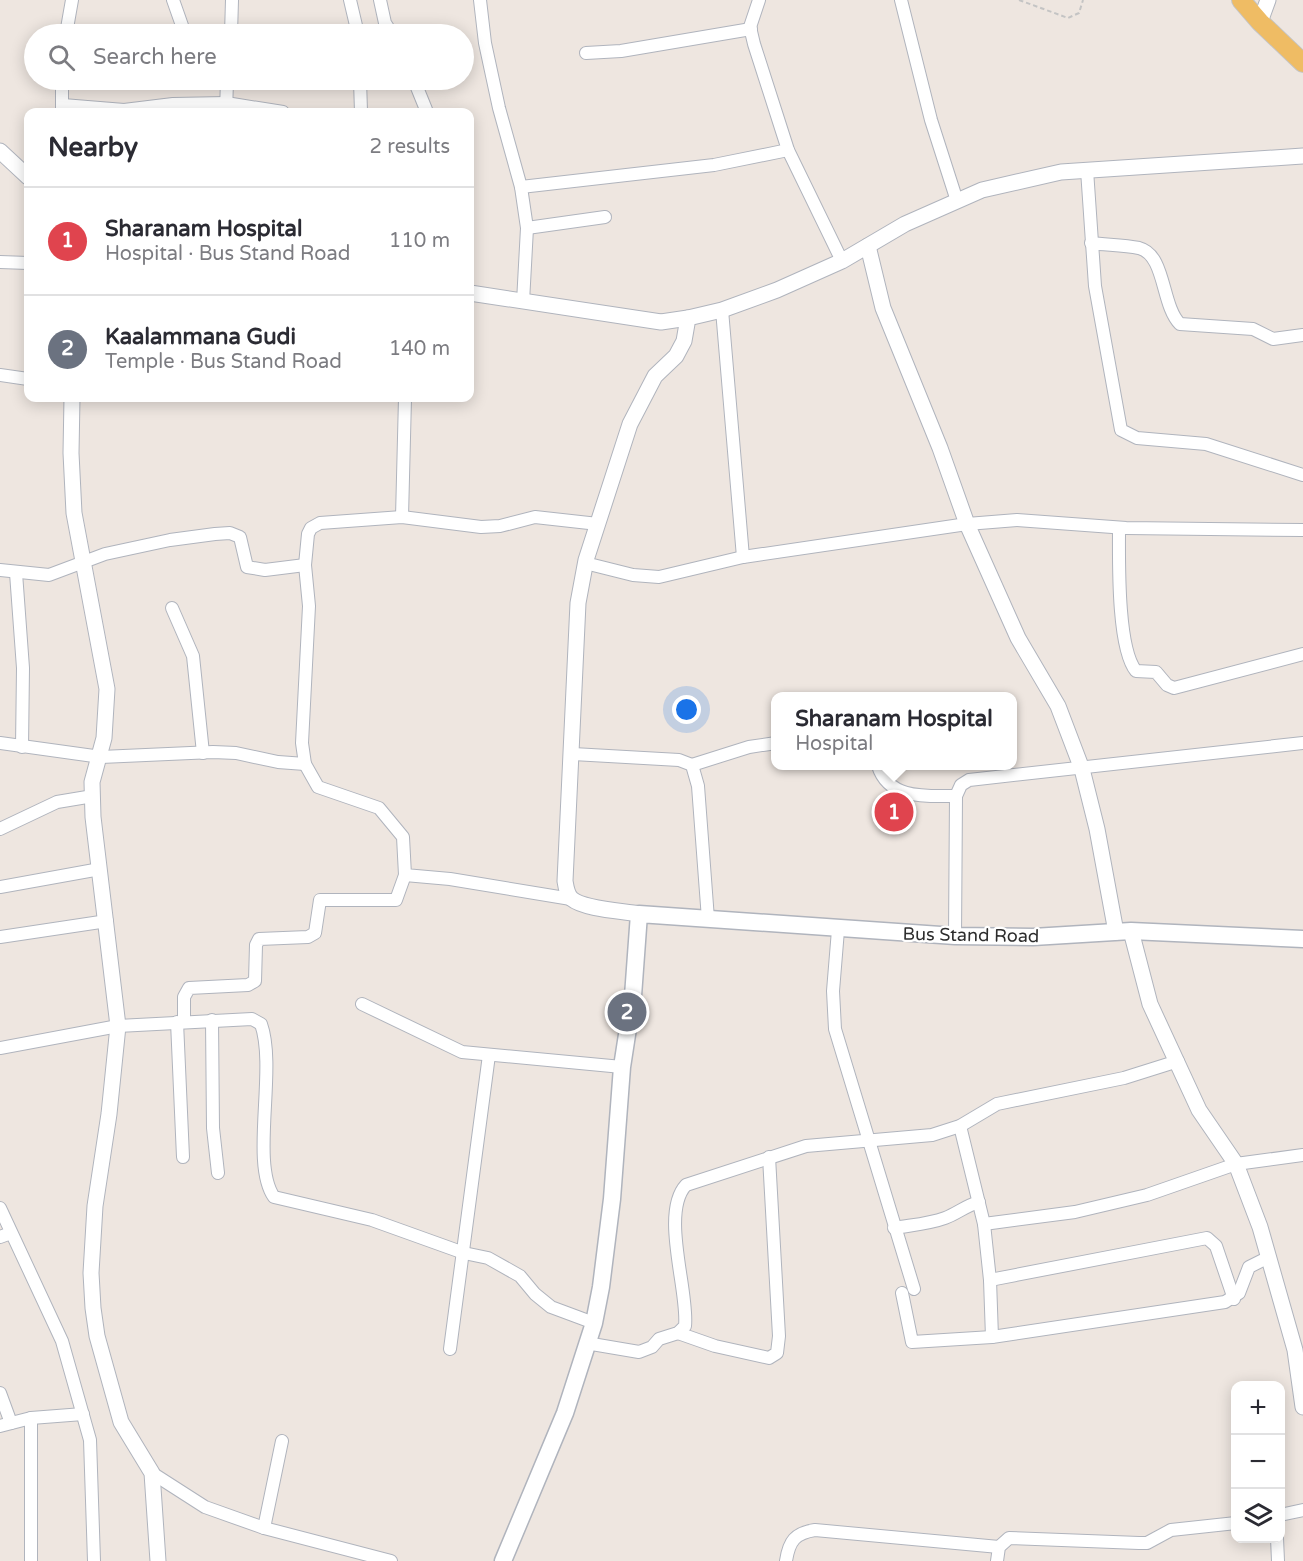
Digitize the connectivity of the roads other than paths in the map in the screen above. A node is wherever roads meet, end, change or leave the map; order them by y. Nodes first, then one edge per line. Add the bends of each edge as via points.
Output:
1 (72, 0) edge
2 (173, 0) edge
3 (232, 0) edge
4 (350, 0) edge
5 (380, 0) edge
6 (480, 0) edge
7 (759, 0) edge
8 (901, 0) edge
9 (1241, 0) edge
10 (1268, 0) edge
11 (1260, 22) junction
12 (68, 24) edge
13 (181, 24) edge
14 (231, 24) edge
15 (356, 24) edge
16 (386, 24) edge
17 (750, 29) junction
18 (586, 53) dead end
19 (1303, 63) edge
20 (62, 90) edge
21 (227, 90) edge
22 (360, 90) edge
23 (418, 90) edge
24 (63, 108) edge
25 (140, 108) edge
26 (226, 108) edge
27 (361, 108) edge
28 (425, 108) edge
29 (788, 150) junction
30 (0, 151) edge
31 (1303, 156) edge
32 (1087, 170) junction
33 (24, 173) edge
34 (521, 187) junction
35 (957, 201) junction
36 (605, 217) dead end
37 (526, 228) junction
38 (1091, 243) junction
39 (868, 246) junction
40 (842, 261) junction
41 (0, 262) edge
42 (24, 263) edge
43 (474, 294) edge
44 (523, 302) junction
45 (722, 310) junction
46 (688, 318) junction
47 (1303, 335) edge
48 (0, 375) edge
49 (24, 378) edge
50 (72, 402) edge
51 (405, 402) edge
52 (1303, 475) edge
53 (402, 518) junction
54 (598, 524) junction
55 (967, 524) junction
56 (1119, 528) junction
57 (1303, 530) edge
58 (743, 557) junction
59 (85, 560) junction
60 (585, 562) junction
61 (305, 565) junction
62 (0, 570) edge
63 (16, 573) junction
64 (172, 608) dead end
65 (1303, 654) edge
66 (1303, 742) edge
67 (0, 743) edge
68 (771, 743) edge
69 (22, 747) junction
70 (203, 753) junction
71 (573, 754) junction
72 (101, 757) junction
73 (305, 764) junction
74 (692, 765) junction
75 (1082, 769) junction
76 (880, 770) edge
77 (93, 796) junction
78 (956, 796) junction
79 (0, 829) edge
80 (100, 869) junction
81 (405, 875) junction
82 (0, 887) edge
83 (572, 899) junction
84 (639, 914) junction
85 (708, 919) junction
86 (106, 921) junction
87 (838, 930) junction
88 (1124, 931) junction
89 (955, 936) junction
90 (0, 937) edge
91 (1303, 939) edge
92 (362, 1004) dead end
93 (212, 1020) junction
94 (181, 1022) junction
95 (118, 1026) junction
96 (0, 1048) edge
97 (489, 1055) junction
98 (1178, 1061) junction
99 (622, 1067) junction
100 (960, 1126) junction
101 (869, 1142) junction
102 (1303, 1155) edge
103 (769, 1156) junction
104 (183, 1157) dead end
105 (1236, 1164) junction
106 (218, 1173) dead end
107 (979, 1202) junction
108 (0, 1208) edge
109 (984, 1224) junction
110 (894, 1228) junction
111 (6, 1235) edge
112 (464, 1253) junction
113 (1269, 1257) junction
114 (990, 1280) junction
115 (1234, 1299) junction
116 (594, 1323) junction
117 (678, 1333) junction
118 (992, 1337) junction
119 (586, 1343) junction
120 (450, 1349) dead end
121 (1299, 1349) edge
122 (0, 1393) edge
123 (1303, 1407) edge
124 (83, 1414) junction
125 (31, 1418) junction
126 (5, 1424) edge
127 (282, 1441) dead end
128 (152, 1473) junction
129 (1303, 1510) edge
130 (1285, 1514) edge
131 (1231, 1524) edge
132 (264, 1528) junction
133 (1277, 1543) edge
134 (999, 1546) junction
135 (31, 1561) edge
136 (94, 1561) edge
137 (158, 1561) edge
138 (391, 1561) edge
139 (503, 1561) edge
140 (786, 1561) edge
141 (997, 1561) edge
142 (1278, 1561) edge

1 - 12 street
2 - 13 street
3 - 14 street
4 - 15 street
5 - 16 street
6 - 34 street via 485,43
7 - 17 street
8 - 35 street via 931,120
9 - 11 main road
10 - 11 street
11 - 19 main road
17 - 18 street via 621,51
17 - 29 street
20 - 24 street
21 - 26 street
22 - 27 street
23 - 28 street
25 - 26 street via 173,104
29 - 34 street via 714,165
29 - 40 street
30 - 33 street
31 - 32 street
32 - 35 street via 982,190
32 - 38 street
34 - 37 street
35 - 39 street
36 - 37 street
37 - 44 street
38 - 47 street via 1149,253 1155,260 1172,315 1180,324 1253,328 1274,339
38 - 52 street via 1103,346 1121,430 1137,438 1206,444
39 - 40 street
39 - 55 street via 883,308
40 - 45 street
41 - 42 street
43 - 44 street
44 - 46 street via 661,322
45 - 46 street
45 - 58 street
46 - 54 street via 684,341 676,356 655,376 630,424
48 - 49 street
50 - 59 street via 74,513
51 - 53 street
53 - 54 street via 481,527 535,517
53 - 61 street via 320,523 308,534
54 - 60 street
55 - 56 street via 1017,520
55 - 58 street
55 - 75 street via 1018,638 1058,706
56 - 57 street
56 - 65 street via 1118,589 1129,654 1136,671 1156,672 1174,687
58 - 60 street via 659,577 633,575
59 - 61 street via 170,540 230,533 240,537 248,567 265,570
59 - 63 street via 49,574
59 - 72 street via 107,689
60 - 71 street via 578,603
61 - 73 street via 309,606 302,712
62 - 63 street
63 - 69 street
64 - 70 street via 193,656
66 - 75 street
67 - 69 street
68 - 74 street
69 - 72 street
70 - 72 street
70 - 73 street via 236,753
71 - 74 street via 679,760
71 - 83 street via 565,881
72 - 77 street via 92,782
73 - 81 street via 318,787 382,810 403,837
74 - 85 street via 698,786
75 - 78 street via 969,780 961,785
75 - 88 street
76 - 78 street via 884,781 898,791 914,796
77 - 79 street via 57,802
77 - 80 street
78 - 89 street
80 - 82 street
80 - 86 street
81 - 83 street
81 - 94 street via 396,900 320,900 315,933 308,937 258,939 255,981 248,985 189,988
83 - 84 street
84 - 85 main road, Bus Stand Road
84 - 99 main road via 633,996
85 - 87 main road, Bus Stand Road
86 - 90 street
86 - 95 street
87 - 89 main road, Bus Stand Road
87 - 101 street via 833,991 835,1029
88 - 89 main road, Bus Stand Road via 1033,937
88 - 91 main road, Bus Stand Road
88 - 98 street via 1150,1004
92 - 97 street via 462,1052
93 - 94 street
93 - 106 street via 213,1128
93 - 112 street via 246,1019 261,1024 267,1050 266,1174 274,1197 372,1220
94 - 95 street
94 - 104 street
95 - 96 street
95 - 128 street via 95,1206 93,1308 121,1422
97 - 99 street
97 - 112 street
98 - 100 street via 1124,1078 997,1104
98 - 105 street via 1199,1110
99 - 116 main road via 612,1199
100 - 101 street via 932,1135
100 - 107 street
101 - 103 street via 806,1146
101 - 110 street
102 - 105 street
103 - 117 street via 681,1190 676,1238 686,1322
103 - 117 street via 777,1353 769,1358 755,1356
105 - 109 street via 1147,1195 1075,1212
105 - 113 street
107 - 109 street
107 - 110 street via 935,1221
108 - 111 street
109 - 114 street
110 - 118 street via 908,1291 912,1342
111 - 124 street via 62,1341
112 - 116 street via 508,1267 551,1306
112 - 120 street
113 - 115 street via 1245,1270
113 - 121 street
114 - 115 street via 1207,1238 1216,1246
114 - 118 street
115 - 118 street
116 - 119 main road
117 - 119 street via 639,1352
119 - 139 main road via 565,1413
121 - 123 street
122 - 126 street
124 - 125 street
124 - 136 street via 90,1440
125 - 126 street
125 - 135 street
127 - 132 street
128 - 132 street via 205,1507
128 - 137 street
129 - 130 street
131 - 134 street via 1171,1530 1138,1543 1009,1538
132 - 138 street
133 - 142 street
134 - 140 street via 815,1530 791,1540
134 - 141 street

